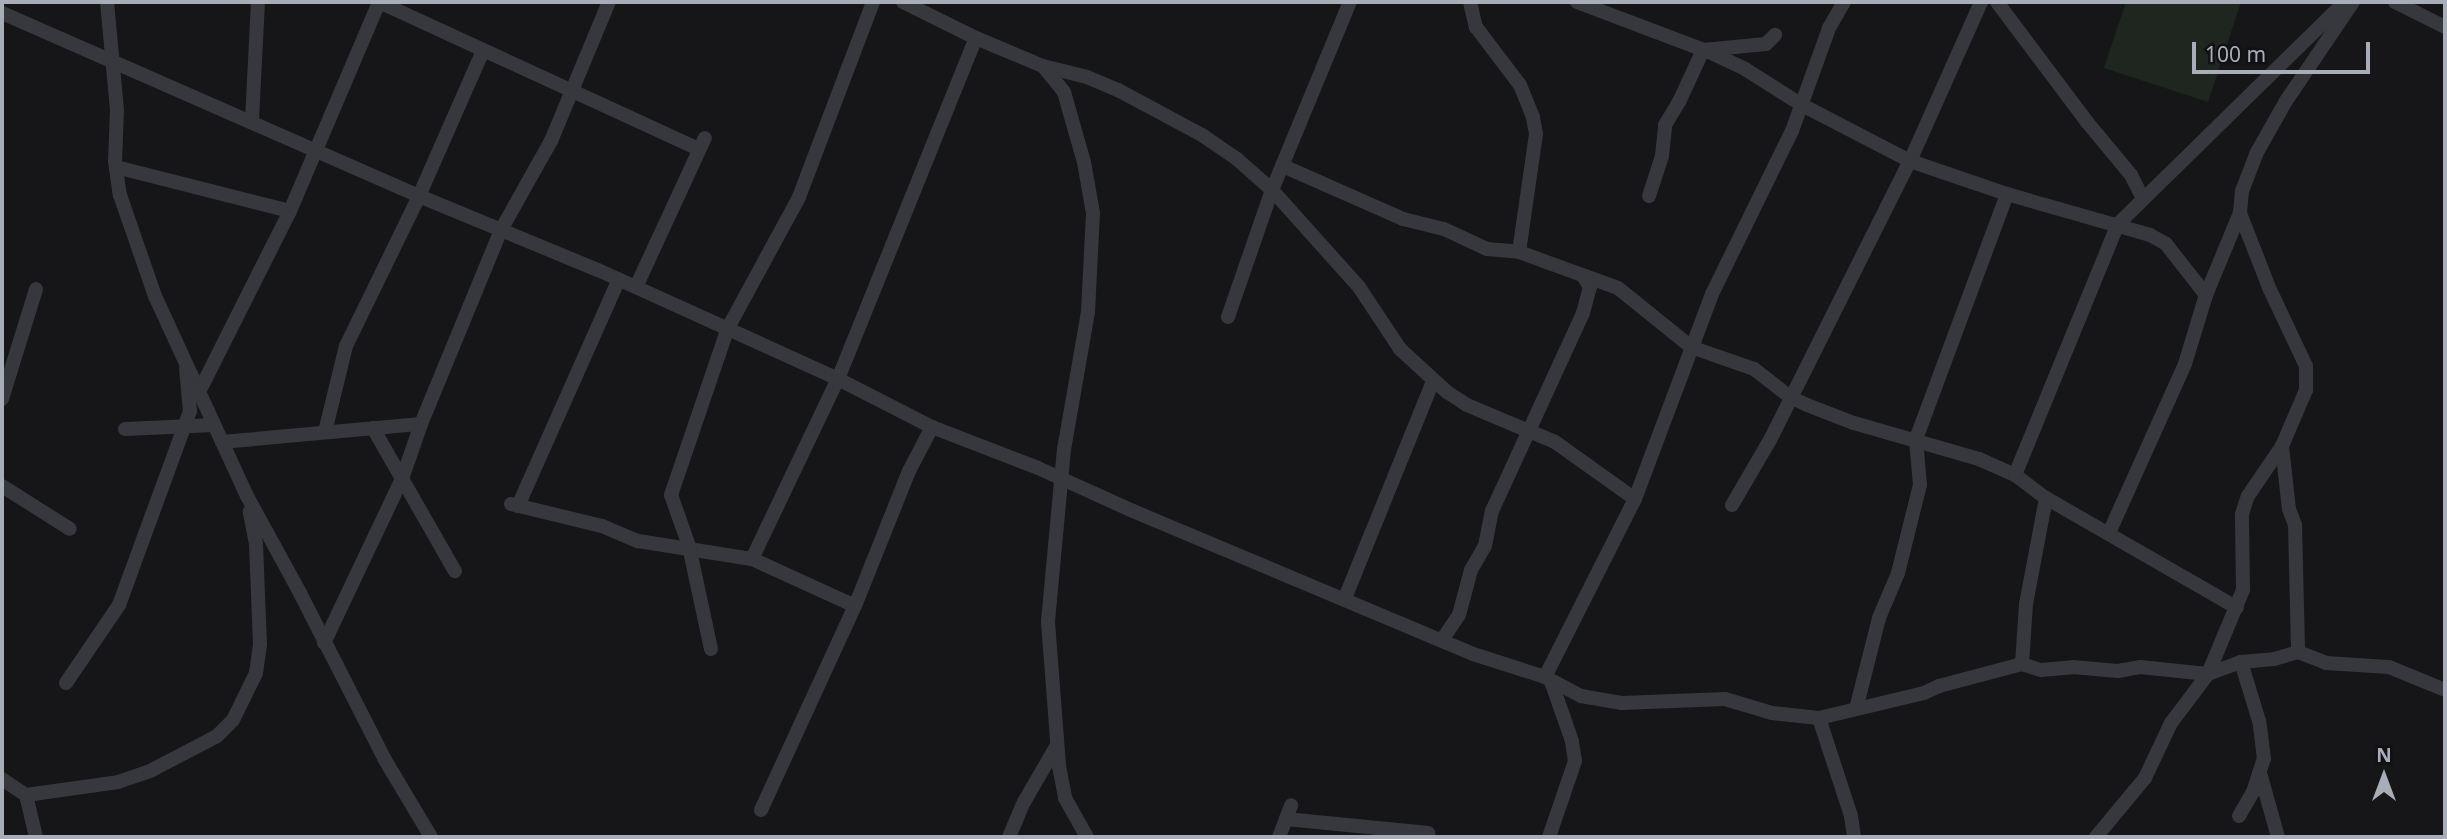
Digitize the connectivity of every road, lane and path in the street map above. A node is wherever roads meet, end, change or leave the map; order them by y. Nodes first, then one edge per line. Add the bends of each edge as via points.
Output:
1 (107, 2) edge
2 (258, 2) edge
3 (379, 2) edge
4 (609, 2) edge
5 (873, 2) edge
6 (903, 2) edge
7 (1350, 2) edge
8 (1470, 2) edge
9 (1577, 2) edge
10 (1844, 2) edge
11 (1981, 2) edge
12 (1997, 2) edge
13 (2345, 2) edge
14 (2353, 2) edge
15 (2395, 2) edge
16 (2, 13) edge
17 (2445, 27) edge
18 (1774, 35) dead end
19 (976, 38) junction
20 (1703, 50) junction
21 (483, 51) junction
22 (114, 63) junction
23 (1043, 65) junction
24 (572, 92) junction
25 (1802, 105) junction
26 (251, 120) junction
27 (316, 151) junction
28 (1910, 161) junction
29 (1283, 166) junction
30 (116, 167) junction
31 (1272, 190) junction
32 (2007, 194) junction
33 (419, 196) junction
34 (1649, 196) dead end
35 (2143, 199) junction
36 (290, 211) junction
37 (2240, 213) junction
38 (2118, 223) junction
39 (501, 230) junction
40 (1519, 252) junction
41 (1583, 276) junction
42 (619, 279) junction
43 (636, 287) junction
44 (36, 289) dead end
45 (2206, 295) junction
46 (1228, 317) dead end
47 (727, 328) junction
48 (1691, 347) junction
49 (186, 364) junction
50 (838, 379) junction
51 (1433, 381) junction
52 (200, 390) junction
53 (1790, 397) junction
54 (2, 399) edge
55 (421, 424) junction
56 (186, 425) junction
57 (214, 425) junction
58 (932, 427) junction
59 (373, 428) junction
60 (125, 429) dead end
61 (1530, 429) junction
62 (325, 432) junction
63 (1916, 439) junction
64 (222, 442) junction
65 (2283, 446) junction
66 (2015, 475) junction
67 (402, 479) junction
68 (1063, 479) junction
69 (2, 486) edge
70 (247, 496) junction
71 (2046, 498) junction
72 (1635, 499) junction
73 (1731, 505) dead end
74 (70, 529) dead end
75 (2109, 533) junction
76 (689, 547) junction
77 (752, 559) junction
78 (455, 571) dead end
79 (1345, 598) junction
80 (855, 606) junction
81 (2237, 608) junction
82 (1442, 640) junction
83 (324, 643) junction
84 (711, 649) dead end
85 (2298, 652) junction
86 (2241, 662) junction
87 (2021, 664) junction
88 (2208, 674) junction
89 (1548, 679) junction
90 (66, 683) dead end
91 (2445, 690) edge
92 (1856, 709) junction
93 (1819, 718) junction
94 (1057, 745) junction
95 (2260, 773) junction
96 (2, 779) edge
97 (26, 794) junction
98 (761, 810) dead end
99 (2239, 816) dead end
100 (2277, 830) edge
101 (2110, 831) edge
102 (1428, 833) dead end
103 (36, 837) edge
104 (431, 837) edge
105 (1009, 837) edge
106 (1087, 837) edge
107 (1279, 837) edge
108 (1549, 837) edge
109 (1854, 837) edge
110 (2096, 837) edge
111 (2289, 837) edge

1 - 22 street
2 - 26 street
3 - 21 street
3 - 27 street
4 - 24 street
5 - 47 street via 799,197
6 - 19 street
7 - 29 street
8 - 40 street via 1476,27 1520,85 1533,118 1536,134
9 - 20 street
10 - 25 street via 1829,28
11 - 28 street
12 - 35 street via 2131,175
13 - 35 street
14 - 37 street via 2256,154 2242,191
15 - 17 street
16 - 22 street
18 - 20 street via 1766,44
19 - 23 street
19 - 50 street
20 - 25 street via 1745,69
20 - 34 street via 1665,125 1662,156
21 - 24 street
21 - 33 street
22 - 26 street
22 - 30 street
23 - 31 street via 1087,77 1157,111 1237,159
23 - 68 street via 1064,92 1093,213 1088,312
24 - 39 street via 551,141
24 - 43 street via 702,143
25 - 28 street
25 - 48 street
26 - 27 street
27 - 33 street
27 - 36 street
28 - 32 street
28 - 53 street
29 - 31 street
29 - 40 street via 1403,219 1444,229 1488,249
30 - 36 street
30 - 49 street via 155,296
31 - 46 street
31 - 51 street via 1359,287 1400,349
32 - 38 street
32 - 63 street
33 - 39 street
33 - 62 street via 346,346
35 - 38 street
36 - 52 street
37 - 45 street
37 - 65 street via 2306,366 2306,390
38 - 45 street via 2166,244
38 - 66 street
39 - 42 street
39 - 55 street
40 - 41 street
41 - 48 street via 1618,288
41 - 61 street via 1590,287 1583,313
42 - 43 street
42 - 76 street via 515,505 602,526 639,541
43 - 47 street
44 - 54 street
45 - 75 street via 2185,364
47 - 50 street
47 - 76 street via 671,495
48 - 53 street via 1754,369
48 - 72 street
49 - 52 street
49 - 56 street via 190,411
50 - 58 street
50 - 77 street
51 - 61 street via 1467,405
51 - 79 street
52 - 57 street
53 - 63 street via 1854,423
53 - 73 street
55 - 59 street
55 - 67 street
56 - 57 street
56 - 60 street
56 - 90 street via 120,605
57 - 64 street
58 - 68 street
58 - 80 street via 909,471
59 - 62 street
59 - 67 street
61 - 72 street
61 - 82 street via 1492,511 1485,546 1471,569 1459,615
62 - 64 street
63 - 66 street
63 - 92 street via 1920,485
64 - 70 street
65 - 81 street via 2248,496 2242,514 2243,590
65 - 85 street via 2289,509 2295,525
66 - 71 street
67 - 78 street
67 - 83 street
68 - 79 street
68 - 94 street via 1048,622
69 - 74 street
70 - 83 street
70 - 97 street via 256,544 260,644 256,673 233,720 217,736 152,770 118,782
71 - 75 street
71 - 87 street via 2026,604
72 - 89 street
75 - 81 street
76 - 77 street
76 - 84 street
77 - 80 street
79 - 82 street
80 - 98 street
81 - 88 street
82 - 89 street
83 - 104 street
85 - 86 street
85 - 91 street via 2326,663 2389,667
86 - 88 street
86 - 95 street via 2259,721 2264,759
87 - 88 street via 2041,670 2140,667
87 - 92 street
88 - 101 street via 2171,723 2145,778
89 - 93 street via 1568,691 1600,700 1725,699 1772,713
89 - 108 street via 1575,761
92 - 93 street
93 - 109 street via 1852,816
94 - 105 street
94 - 106 street via 1065,798
95 - 99 street
95 - 100 street
96 - 97 street
97 - 103 street
100 - 111 street
101 - 110 street
102 - 107 street via 1289,812

